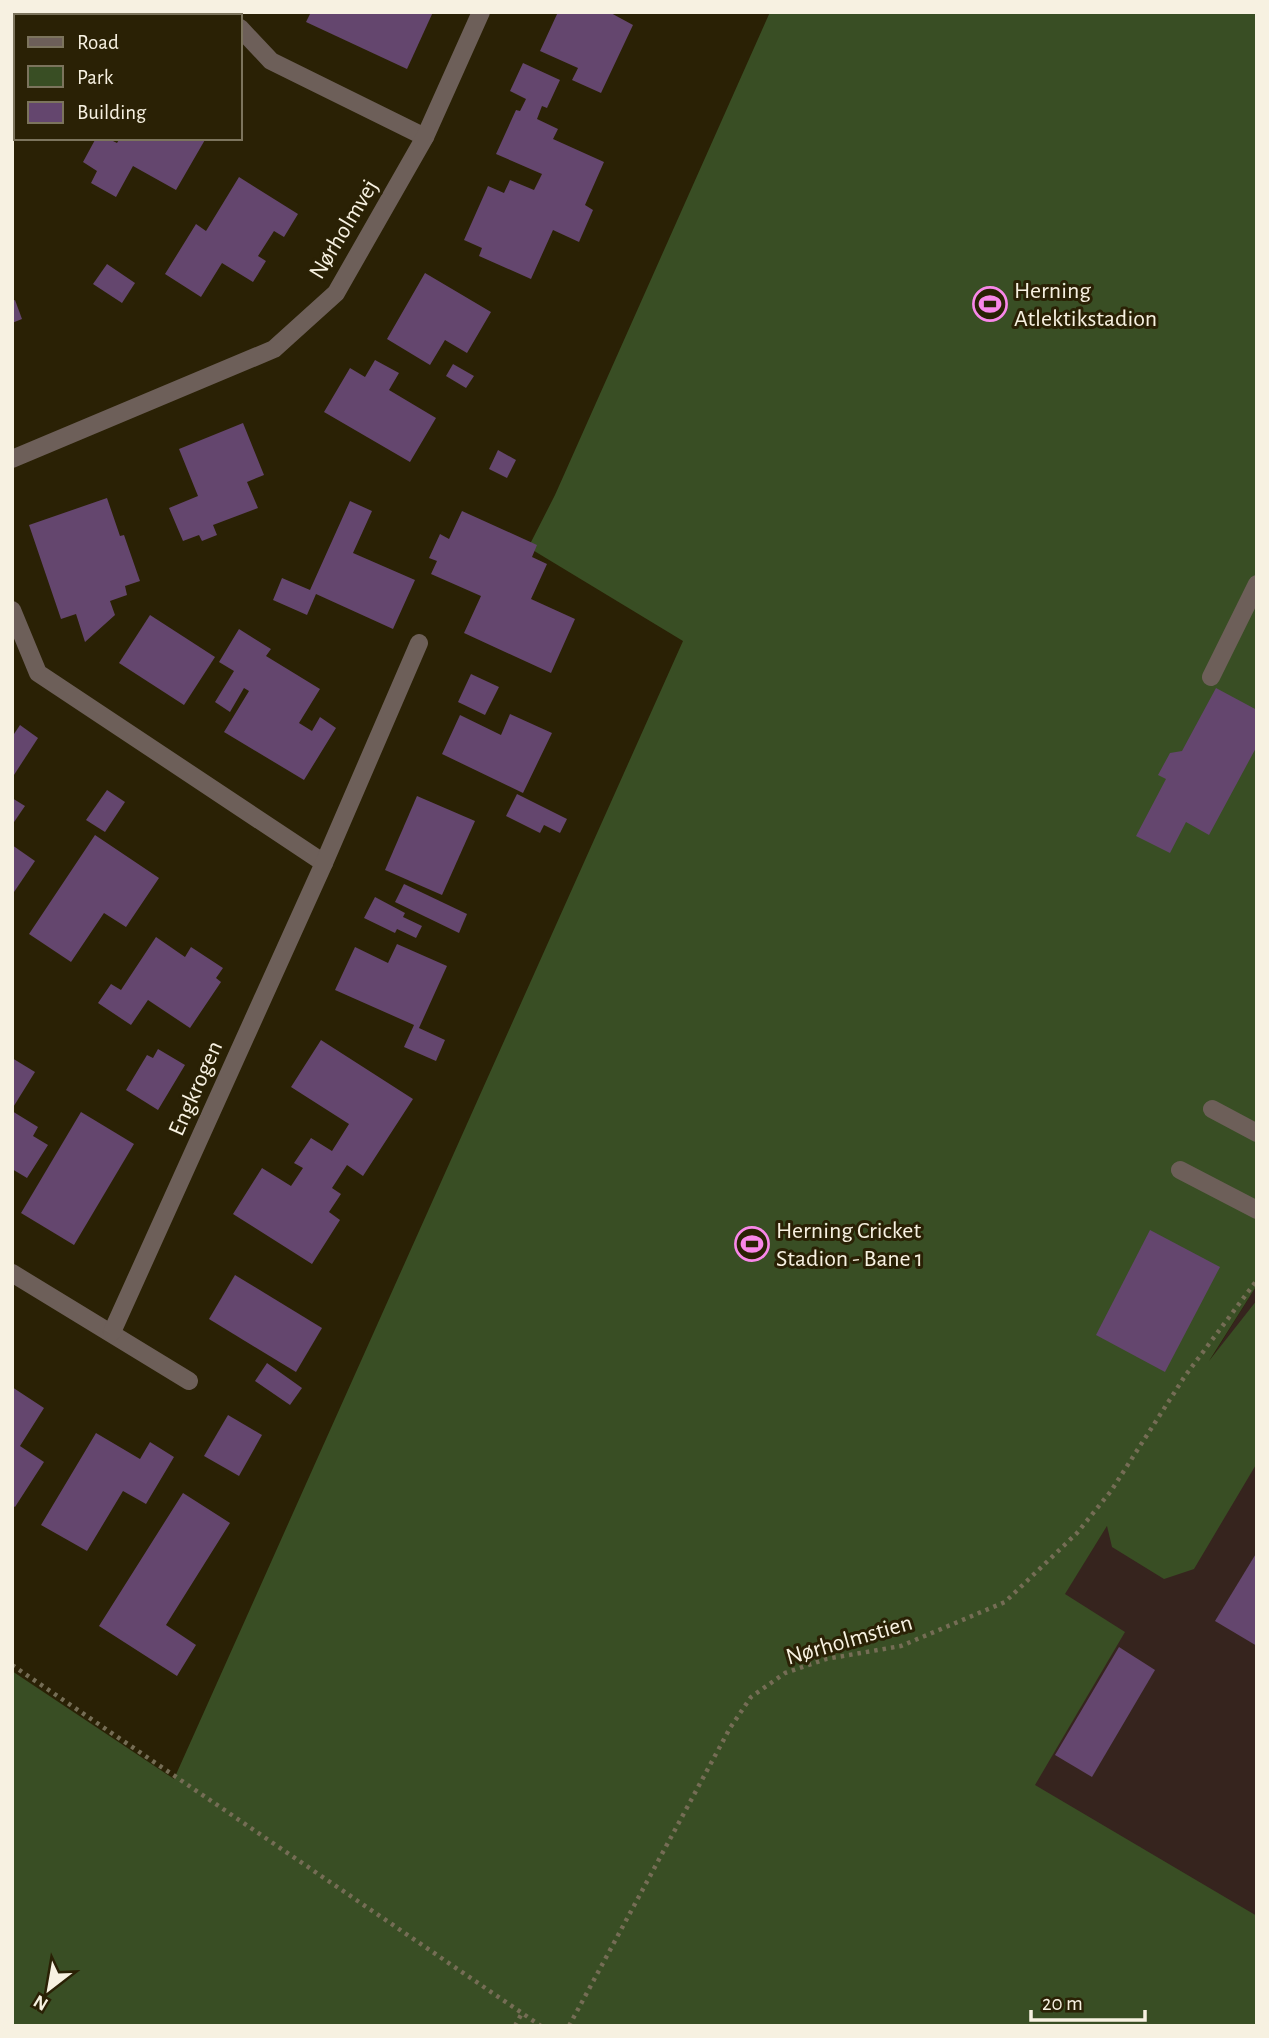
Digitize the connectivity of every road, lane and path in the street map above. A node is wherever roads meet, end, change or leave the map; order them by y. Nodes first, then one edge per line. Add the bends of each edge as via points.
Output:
1 (481, 12) edge
2 (242, 30) edge
3 (425, 137) junction
4 (12, 459) edge
5 (1257, 584) edge
6 (12, 610) edge
7 (419, 643) dead end
8 (1211, 677) dead end
9 (324, 863) junction
10 (1212, 1109) dead end
11 (1257, 1133) edge
12 (1180, 1170) dead end
13 (1257, 1210) edge
14 (12, 1273) edge
15 (1257, 1280) edge
16 (111, 1332) junction
17 (189, 1381) dead end
18 (12, 1665) edge
19 (522, 2013) junction
20 (515, 2026) edge
21 (541, 2026) edge
22 (569, 2026) edge

1 - 3 street, Nørholmvej
2 - 3 street via 271,61
3 - 4 street, Nørholmvej via 336,293 274,349
5 - 8 street
6 - 9 street via 38,674
7 - 9 street, Engkrogen
9 - 16 street, Engkrogen
10 - 11 street
12 - 13 street
14 - 16 street
15 - 22 path, Nørholmstien via 1185,1376 1111,1491 1077,1533 1005,1602 901,1646 826,1659 785,1674 751,1697
16 - 17 street
18 - 19 path
19 - 20 path
19 - 21 path

